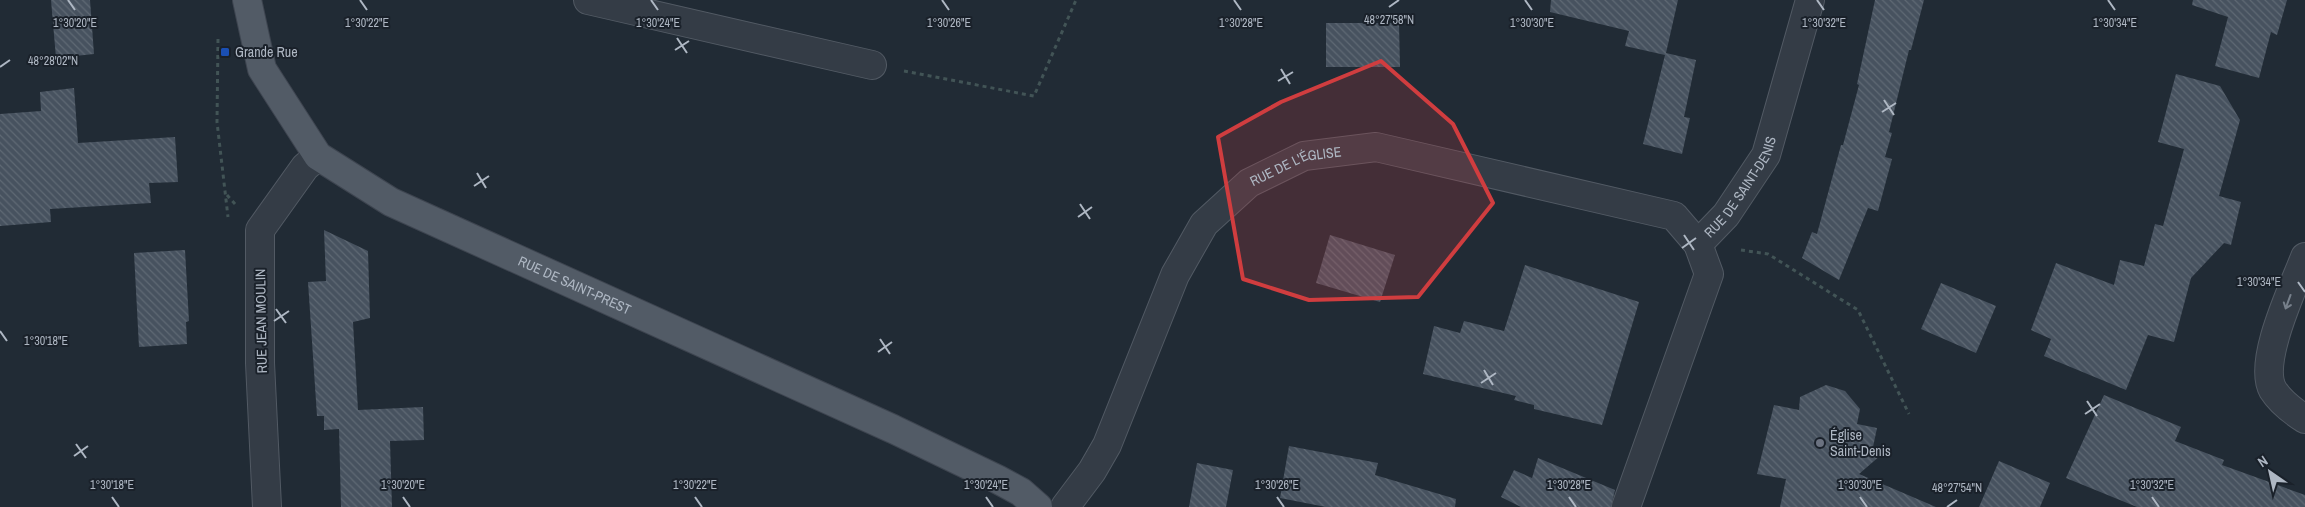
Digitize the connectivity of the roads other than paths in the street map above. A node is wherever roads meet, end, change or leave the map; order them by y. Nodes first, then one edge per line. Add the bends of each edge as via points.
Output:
1 (247, 0) edge
2 (588, 0) edge
3 (1810, 0) edge
4 (872, 65) road end
5 (318, 156) junction
6 (1698, 244) junction
7 (2305, 257) edge
8 (2305, 419) edge
9 (267, 507) edge
10 (1038, 507) edge
11 (1065, 507) edge
12 (1626, 507) edge

1 - 5 main road, RUE DE SAINT-PREST via 262,69
2 - 4 street
3 - 6 street, RUE DE SAINT-DENIS via 1766,155 1726,215
5 - 9 street, RUE JEAN MOULIN via 305,167 260,230 260,363
5 - 10 main road, RUE DE SAINT-PREST via 391,202 892,429 997,479 1021,492
6 - 11 street, RUE DE L'ÉGLISE via 1674,216 1376,147 1304,156 1249,182 1204,224 1175,275 1107,445
6 - 12 street, RUE DE SAINT-DENIS via 1709,274
7 -> 8 street via 2269,360 2273,389

